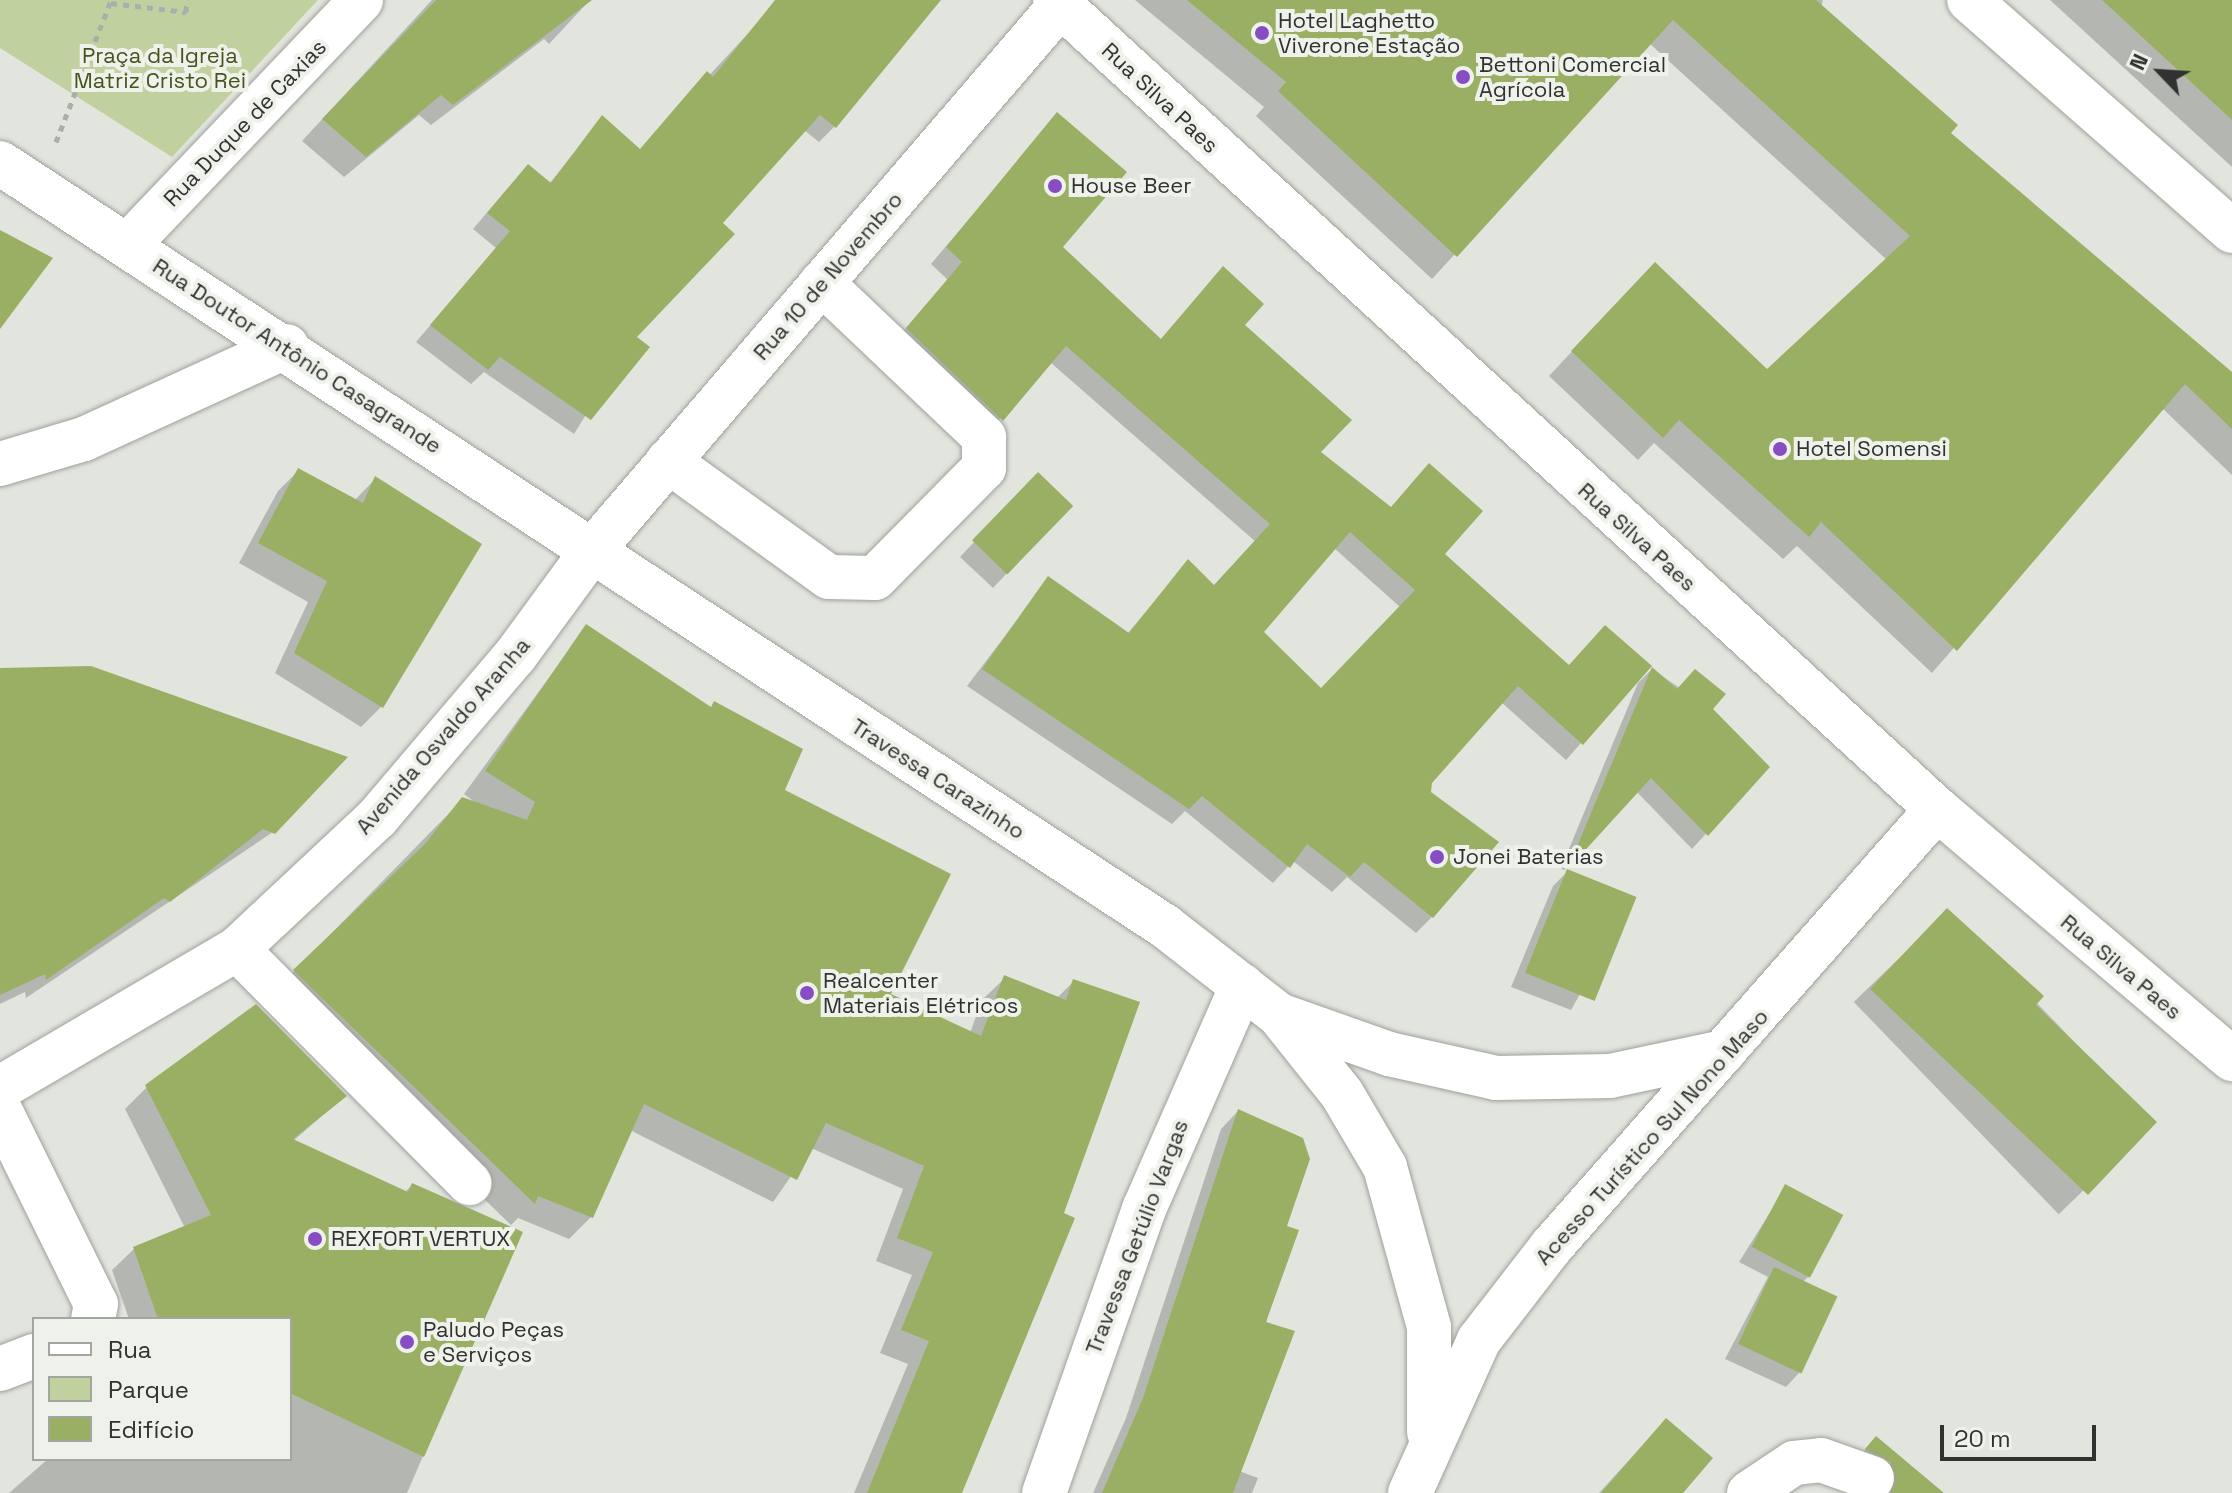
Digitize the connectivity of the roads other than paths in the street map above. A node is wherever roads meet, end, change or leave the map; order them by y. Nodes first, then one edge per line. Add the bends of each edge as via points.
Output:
1 (361, 0) edge
2 (1969, 0) edge
3 (1060, 2) edge
4 (0, 163) edge
5 (2232, 231) edge
6 (128, 245) junction
7 (822, 283) junction
8 (287, 346) junction
9 (668, 461) junction
10 (0, 464) edge
11 (591, 552) junction
12 (1937, 809) junction
13 (237, 949) junction
14 (1242, 986) junction
15 (1279, 1015) junction
16 (1724, 1052) junction
17 (2232, 1059) edge
18 (0, 1088) edge
19 (0, 1110) edge
20 (469, 1183) dead end
21 (93, 1317) edge
22 (32, 1357) edge
23 (0, 1369) edge
24 (1429, 1439) junction
25 (1872, 1478) dead end
26 (1044, 1493) edge
27 (1410, 1493) edge
28 (1749, 1493) edge

1 - 6 main road, Rua Duque de Caxias
2 - 5 main road
3 - 7 main road, Rua 10 de Novembro
3 - 12 main road, Rua Silva Paes
4 - 6 main road, Rua Doutor Antônio Casagrande
6 - 8 main road, Rua Doutor Antônio Casagrande
7 - 9 main road, Rua 10 de Novembro
7 - 9 main road via 984,437 984,468 875,578 829,577
8 - 10 main road via 84,439
8 - 11 main road, Rua Doutor Antônio Casagrande
9 - 11 main road, Rua 10 de Novembro
11 - 13 main road, Avenida Osvaldo Aranha via 515,656 377,818
11 - 14 main road, Travessa Carazinho via 1166,927
12 - 16 main road, Acesso Turístico Sul Nono Maso
12 - 17 main road, Rua Silva Paes
13 - 18 main road, Avenida Osvaldo Aranha
13 - 20 main road
14 - 15 main road, Travessa Carazinho
14 - 26 main road, Travessa Getúlio Vargas via 1144,1209
15 - 16 main road, Travessa Carazinho via 1389,1054 1496,1078 1610,1076
15 - 24 main road, Travessa Carazinho via 1342,1094 1385,1167 1429,1327
16 - 24 main road, Acesso Turístico Sul Nono Maso via 1479,1340
19 - 21 main road via 96,1304
22 - 23 main road
24 - 27 main road, Acesso Turístico Sul Nono Maso
25 - 28 main road via 1821,1460 1794,1463

